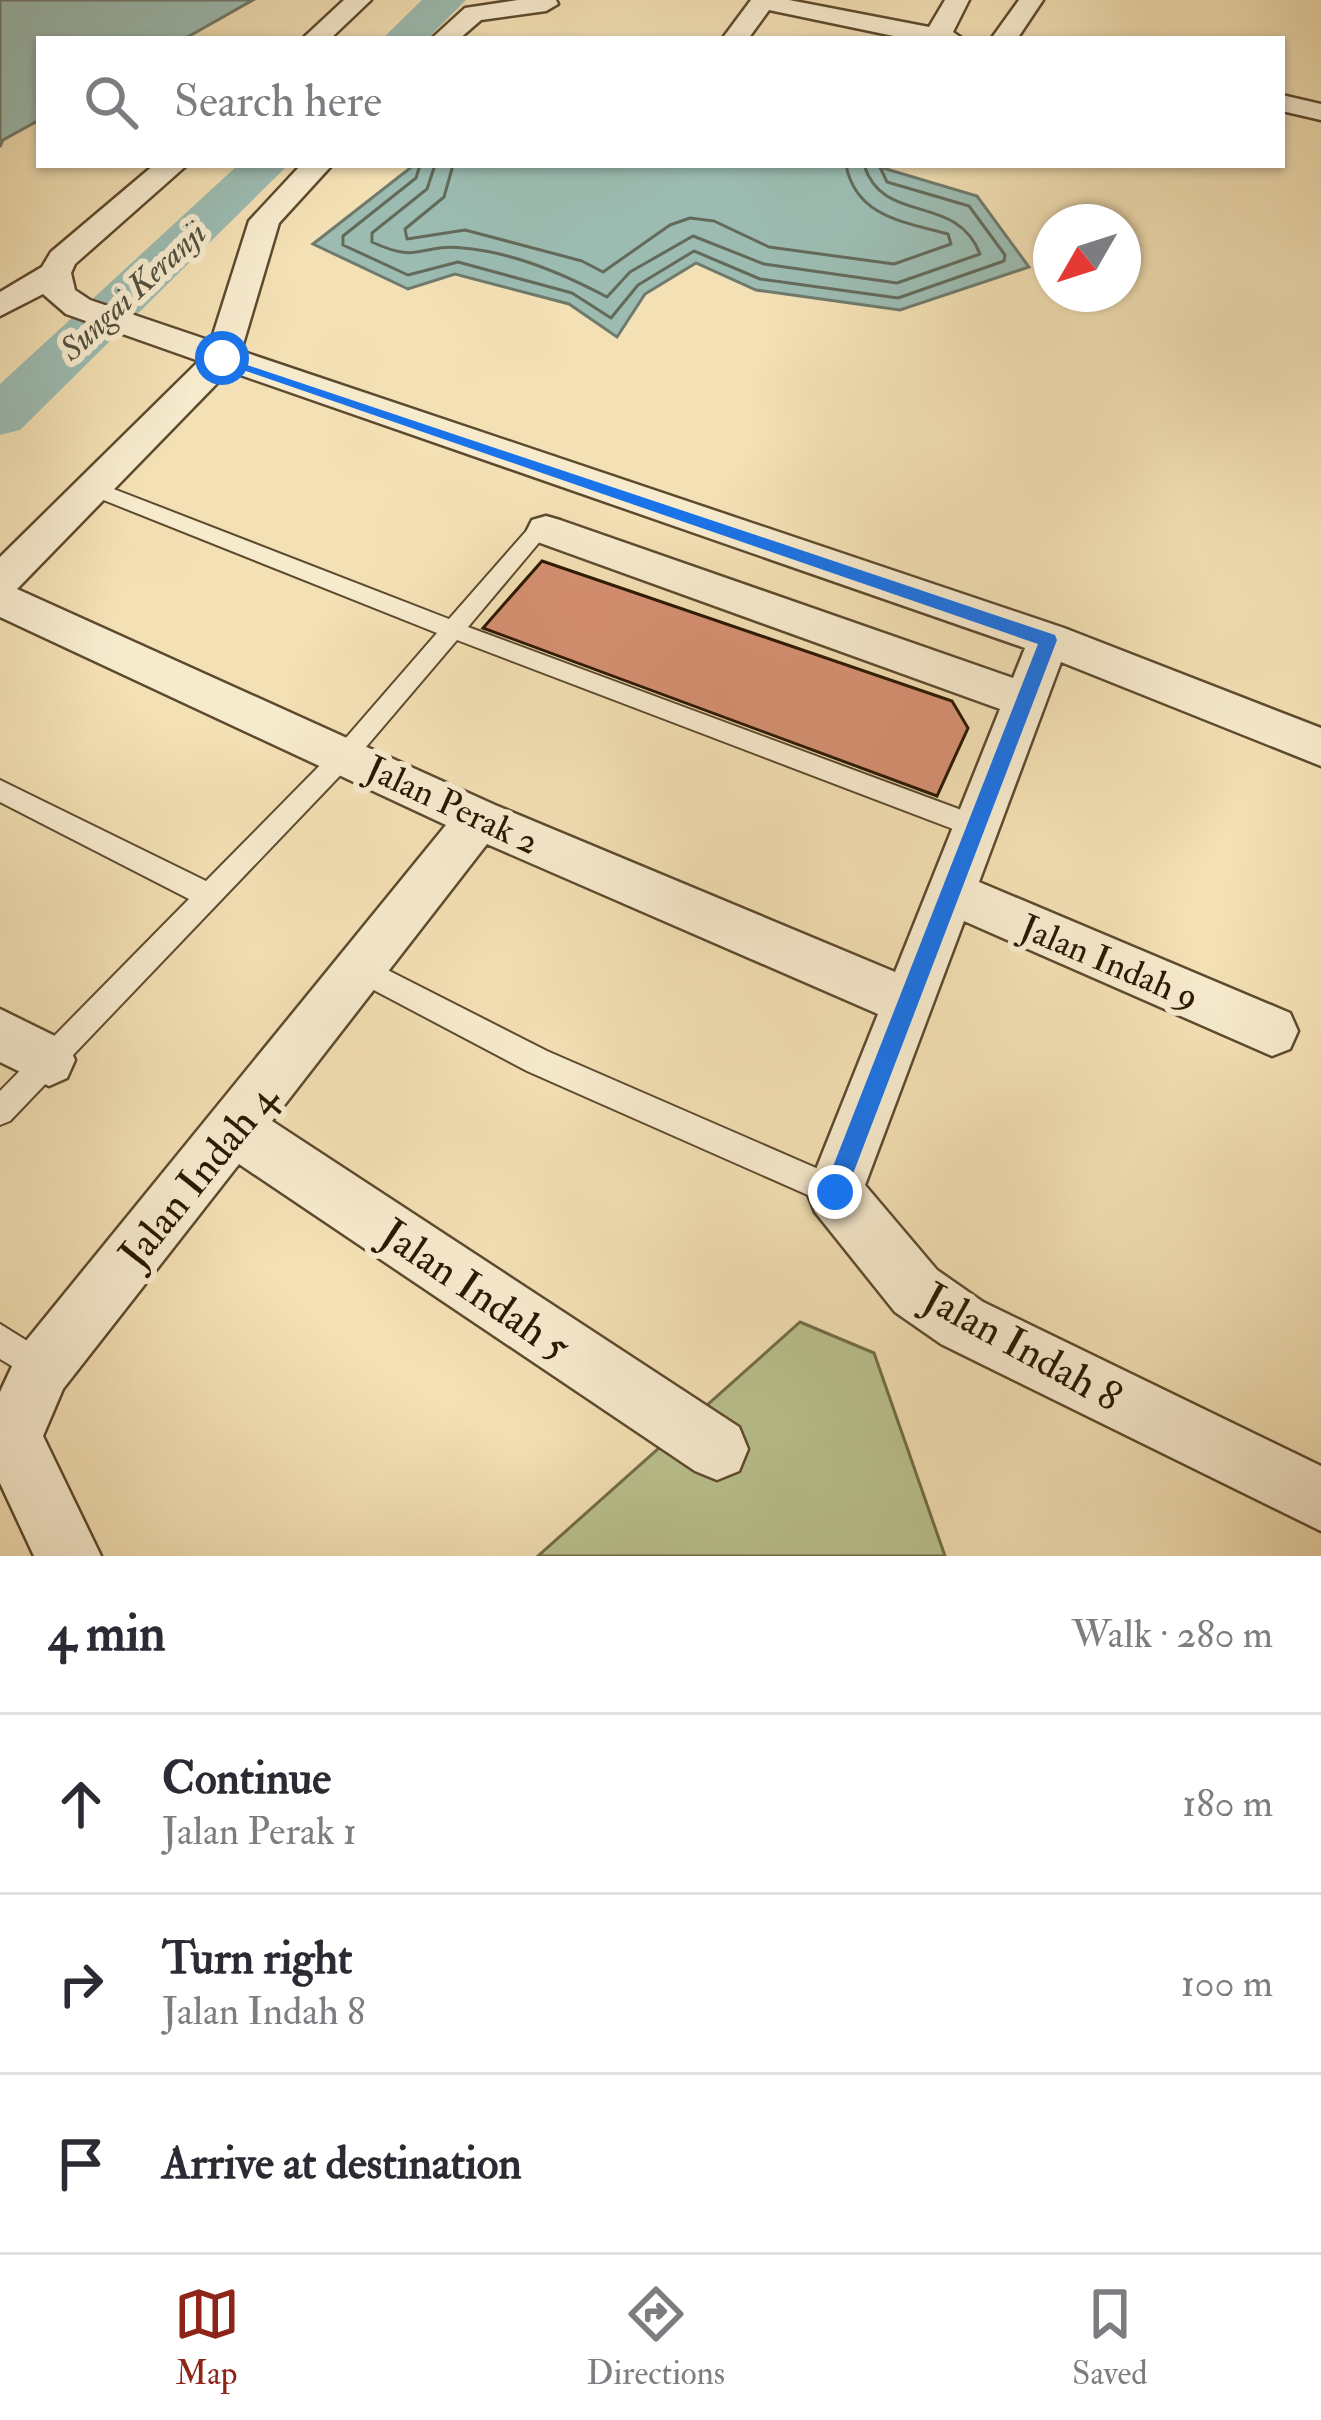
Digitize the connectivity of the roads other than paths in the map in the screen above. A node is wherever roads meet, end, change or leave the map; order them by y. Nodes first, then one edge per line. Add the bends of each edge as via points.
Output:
1 (359, 0) edge
2 (764, 0) edge
3 (957, 0) edge
4 (1031, 0) edge
5 (548, 2) edge
6 (318, 36) edge
7 (447, 36) edge
8 (515, 36) edge
9 (737, 36) edge
10 (930, 36) edge
11 (942, 36) edge
12 (1006, 36) edge
13 (1285, 104) edge
14 (1321, 112) edge
15 (168, 168) edge
16 (314, 168) edge
17 (55, 274) junction
18 (0, 306) edge
19 (222, 358) junction
20 (93, 488) junction
21 (546, 530) joint
22 (0, 582) edge
23 (0, 599) edge
24 (456, 630) junction
25 (1048, 640) junction
26 (1024, 700) junction
27 (1321, 747) edge
28 (346, 754) junction
29 (0, 790) edge
30 (478, 819) junction
31 (974, 826) junction
32 (948, 891) junction
33 (209, 896) junction
34 (360, 969) junction
35 (908, 1002) junction
36 (1272, 1031) dead end
37 (0, 1034) edge
38 (49, 1060) junction
39 (0, 1111) edge
40 (235, 1129) junction
41 (835, 1192) junction
42 (21, 1354) edge
43 (6, 1443) edge
44 (716, 1449) dead end
45 (1321, 1499) edge
46 (68, 1556) edge

1 - 6 street
2 - 9 street
2 - 10 street
3 - 11 street
4 - 12 street
5 - 7 street via 474,13
5 - 8 street
13 - 14 street
15 - 17 street via 62,259
16 - 19 street via 264,221
17 - 18 street
17 - 19 street via 60,295 78,307
19 - 20 street
19 - 25 street
20 - 22 street
20 - 24 lane
21 - 24 lane
21 - 26 street
23 - 28 street, Jalan Perak 2
24 - 28 lane
24 - 31 lane
25 - 26 street
25 - 27 street
26 - 31 street
28 - 30 street, Jalan Perak 2
28 - 33 lane
29 - 33 lane
30 - 34 street, Jalan Indah 4
30 - 35 street, Jalan Perak 2
31 - 32 street
32 - 35 street
32 - 36 street, Jalan Indah 9
33 - 38 lane
34 - 40 street, Jalan Indah 4
34 - 41 lane via 538,1061
35 - 41 street
37 - 38 street
38 - 39 lane
40 - 42 street, Jalan Indah 4
40 - 44 street, Jalan Indah 5
41 - 45 street, Jalan Indah 8 via 916,1291 962,1323
42 - 43 street, Jalan Indah 4
43 - 46 street, Jalan Indah 4

